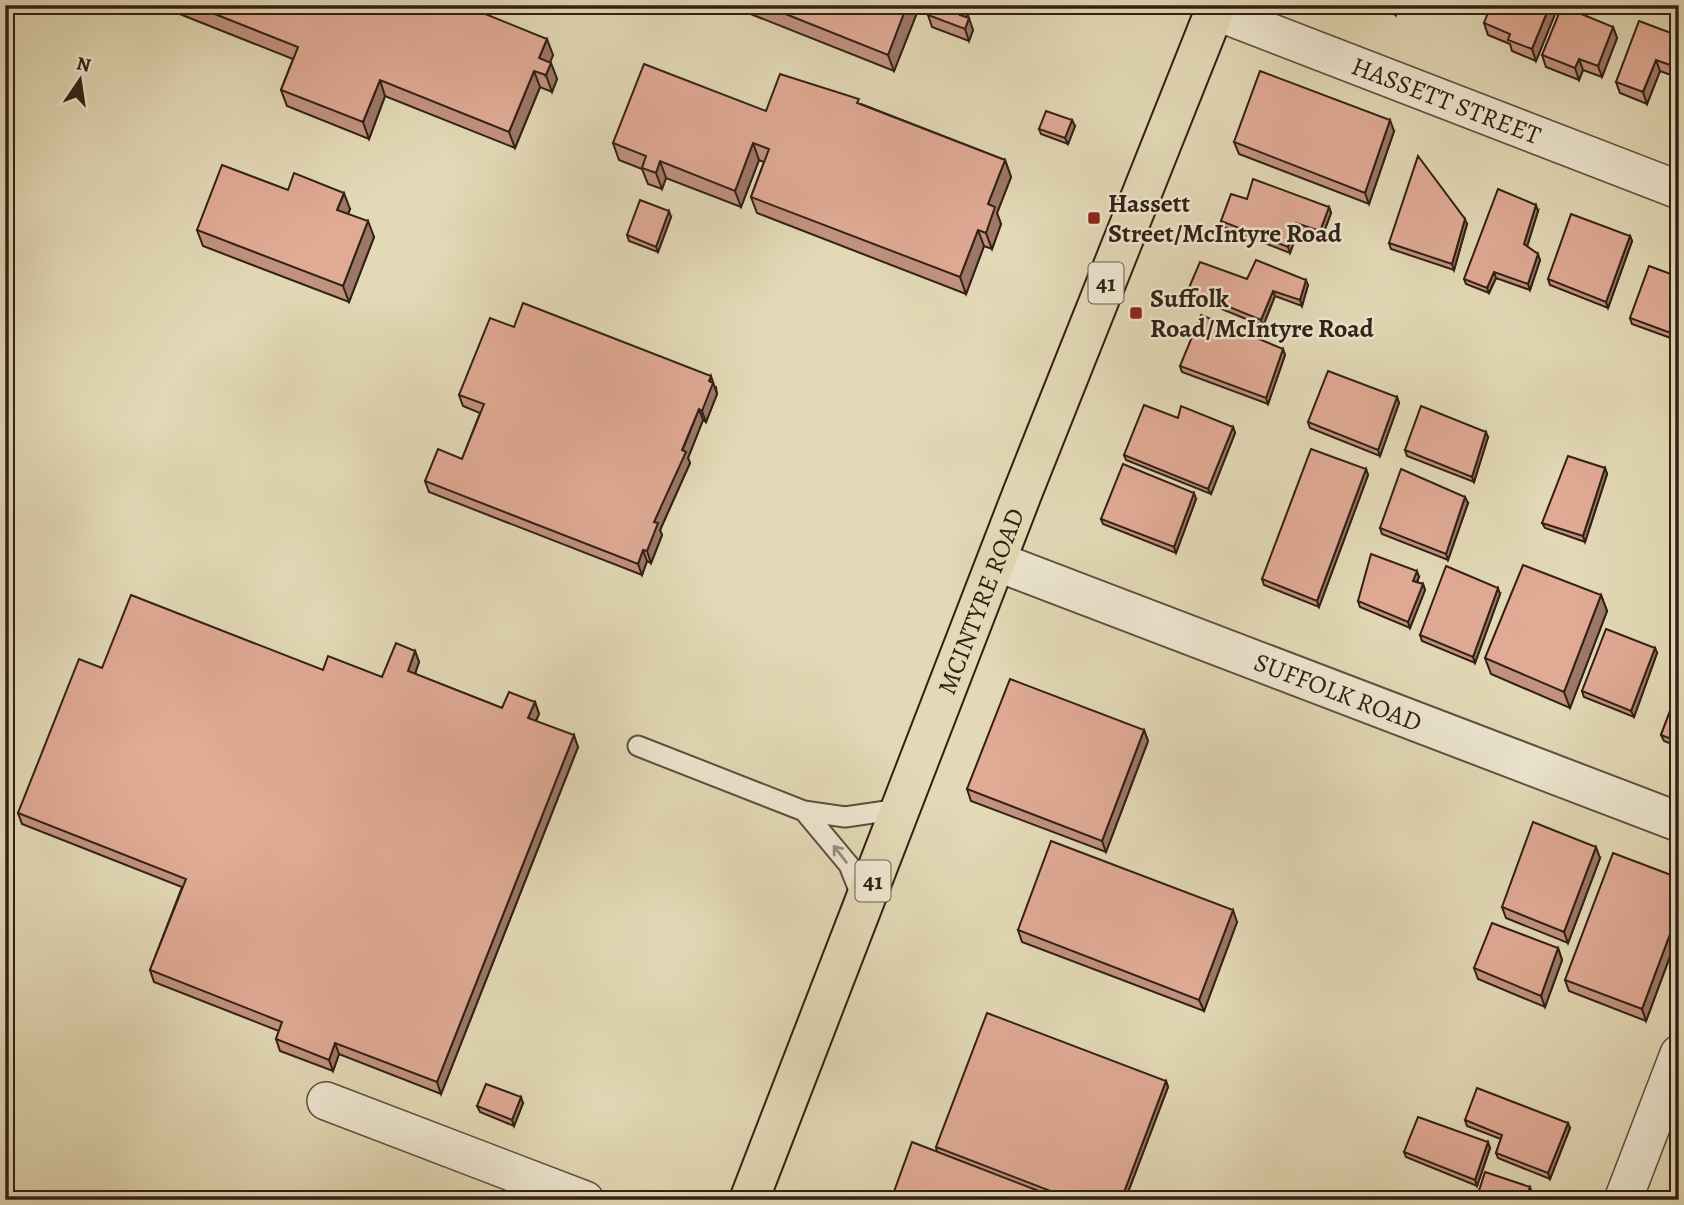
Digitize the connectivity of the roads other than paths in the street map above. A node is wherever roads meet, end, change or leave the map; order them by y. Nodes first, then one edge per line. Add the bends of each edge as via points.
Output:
1 (1216, 8) edge
2 (1679, 190) edge
3 (998, 562) junction
4 (638, 746) dead end
5 (900, 809) junction
6 (804, 811) junction
7 (1679, 822) edge
8 (864, 903) junction
9 (1679, 1054) edge
10 (326, 1101) dead end
11 (585, 1200) edge
12 (749, 1200) edge
13 (1623, 1200) edge

1 - 2 street, HASSETT STREET
1 - 3 main road, MCINTYRE ROAD / 41
3 - 5 main road, MCINTYRE ROAD / 41
3 - 7 street, SUFFOLK ROAD
4 - 6 lane
5 - 6 lane via 845,817
5 - 8 main road, MCINTYRE ROAD / 41
8 -> 6 lane via 849,865
8 - 12 main road, MCINTYRE ROAD / 41
9 - 13 street
10 - 11 street

